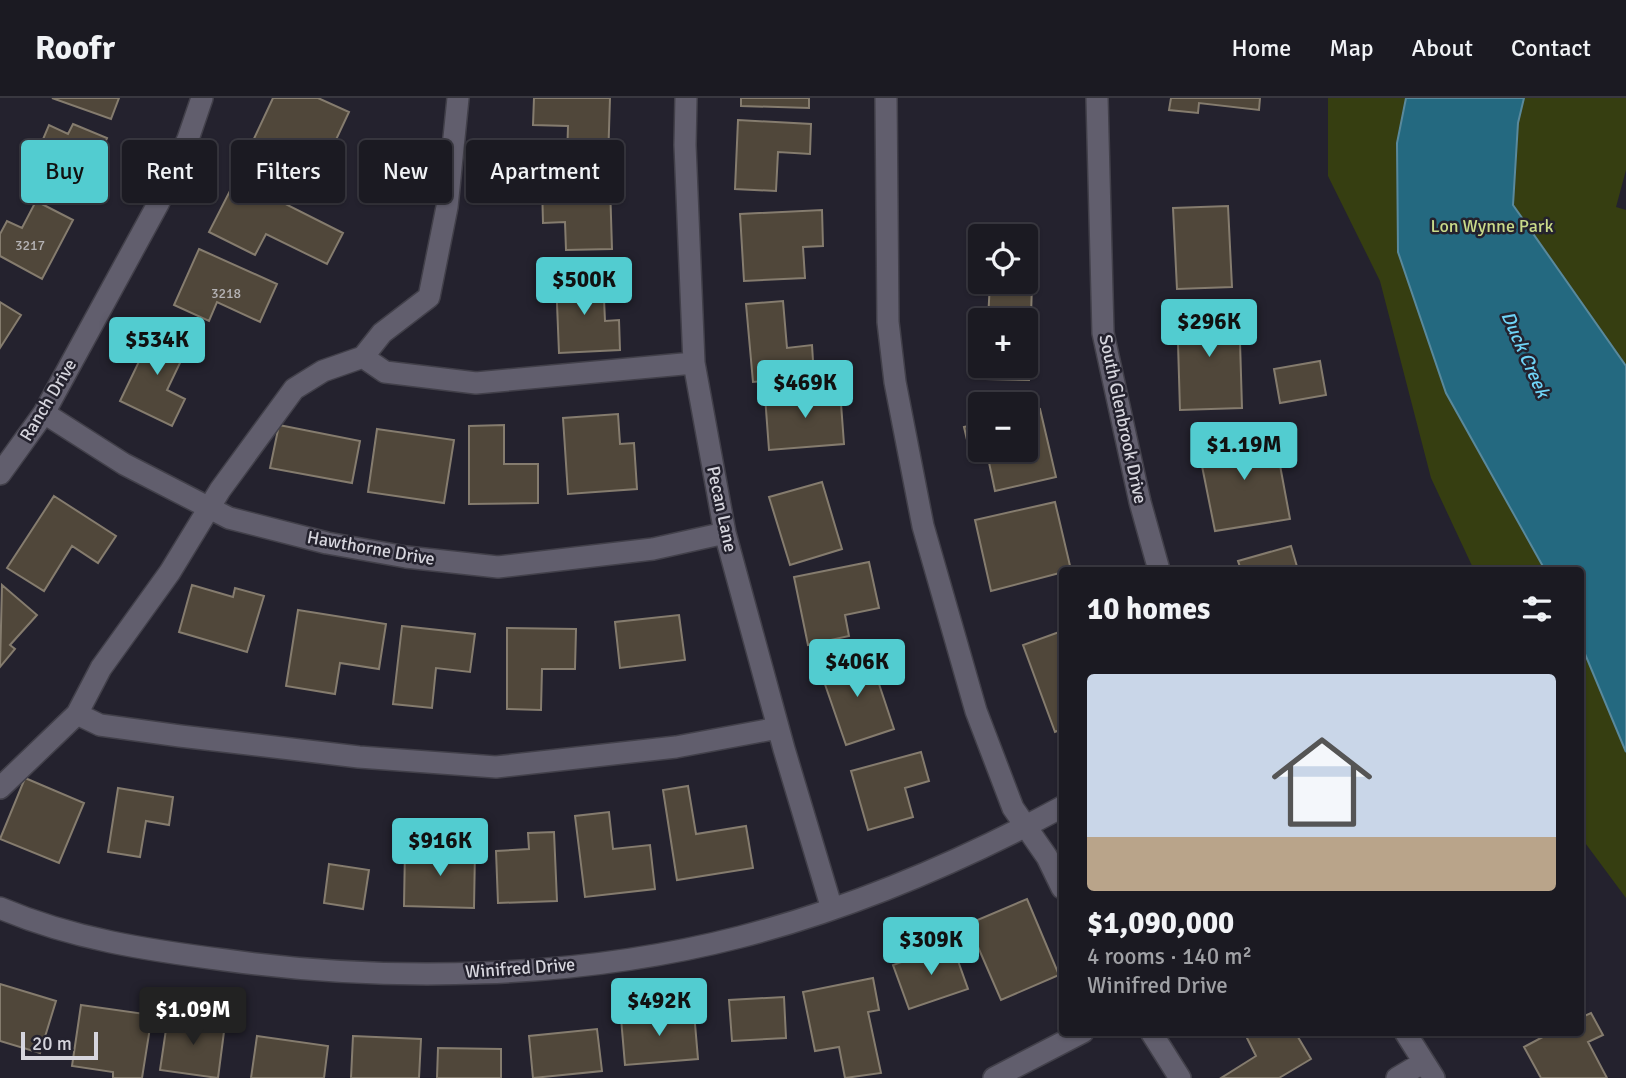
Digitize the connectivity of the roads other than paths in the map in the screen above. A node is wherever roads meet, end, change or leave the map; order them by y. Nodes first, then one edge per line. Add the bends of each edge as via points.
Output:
1 (202, 98) edge
2 (458, 98) edge
3 (686, 98) edge
4 (886, 98) edge
5 (1097, 98) edge
6 (363, 357) junction
7 (694, 363) junction
8 (44, 413) junction
9 (0, 474) edge
10 (209, 509) junction
11 (726, 533) junction
12 (1158, 567) edge
13 (77, 714) junction
14 (778, 728) junction
15 (0, 788) edge
16 (1059, 809) edge
17 (1026, 827) junction
18 (1059, 881) edge
19 (0, 908) edge
20 (832, 909) junction
21 (1075, 1036) edge
22 (1154, 1036) edge
23 (1408, 1036) edge
24 (1429, 1070) edge
25 (994, 1078) edge
26 (1180, 1078) edge
27 (1397, 1078) edge

1 - 8 street, Ranch Drive via 158,204
2 - 6 street via 447,207 429,297 382,333
3 - 7 street, Pecan Lane
4 - 17 street via 888,322 916,494 976,710 1013,808
5 - 12 street, South Glenbrook Drive via 1104,333
6 - 7 street via 385,372 476,383
6 - 10 street via 323,371 293,389
7 - 11 street, Pecan Lane
8 - 9 street, Ranch Drive
8 - 10 street, Hawthorne Drive via 124,464
10 - 11 street, Hawthorne Drive via 327,542 498,567 653,549
10 - 13 street via 101,668
11 - 14 street, Pecan Lane
13 - 14 street via 100,725 180,736 496,767 676,747
13 - 15 street
14 - 20 street, Pecan Lane
16 - 17 street, Winifred Drive
17 - 18 street
17 - 20 street, Winifred Drive
19 - 20 street, Winifred Drive via 68,934 127,947 353,974 532,971 739,937
21 - 25 street
22 - 26 street
23 - 24 street
24 - 27 street

